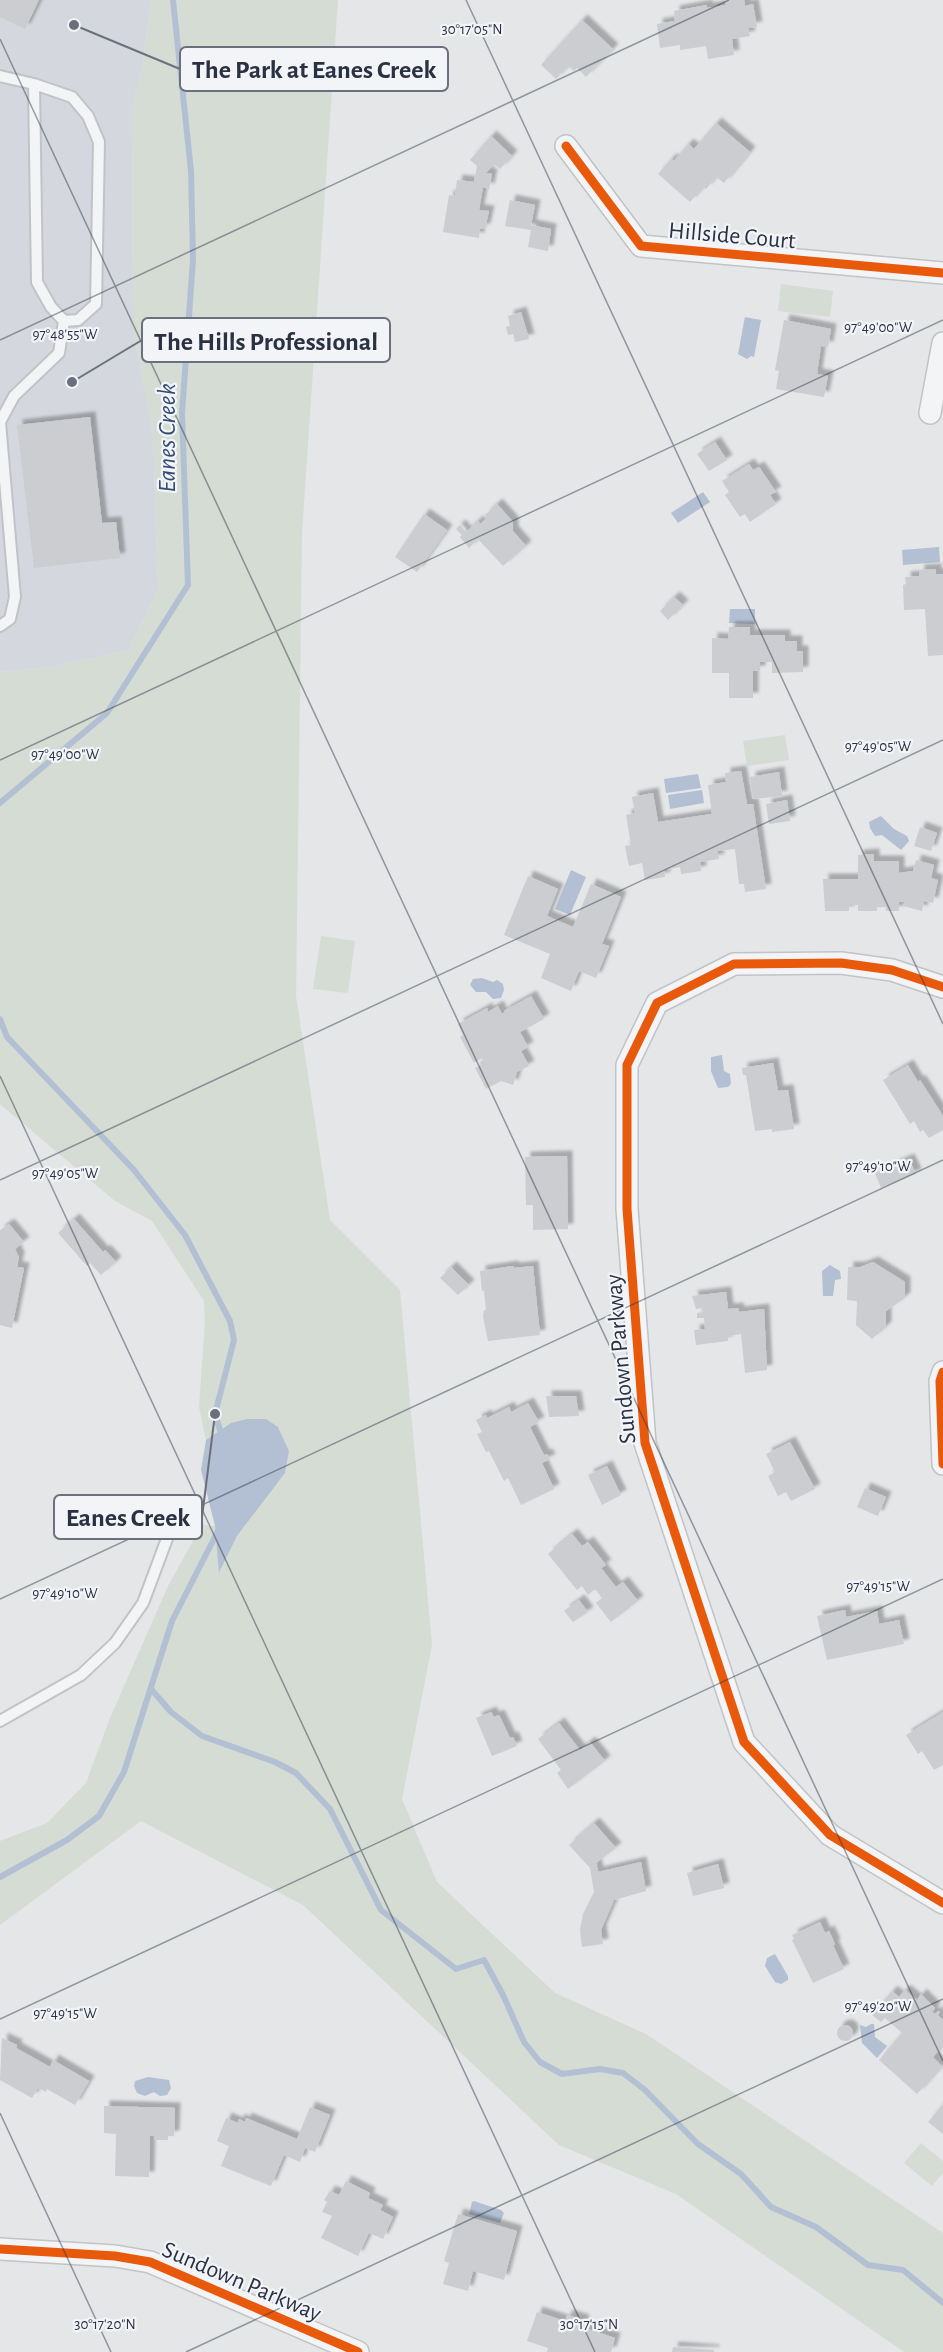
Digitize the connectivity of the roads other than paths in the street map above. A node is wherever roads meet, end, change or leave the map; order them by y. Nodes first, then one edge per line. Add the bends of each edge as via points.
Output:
1 (0, 76) edge
2 (34, 84) junction
3 (566, 146) dead end
4 (943, 273) edge
5 (64, 321) junction
6 (943, 343) edge
7 (930, 413) dead end
8 (0, 626) edge
9 (943, 987) edge
10 (943, 1372) edge
11 (943, 1464) edge
12 (168, 1536) dead end
13 (0, 1721) edge
14 (943, 1903) edge
15 (0, 2249) edge
16 (358, 2352) edge

1 - 2 lane
2 - 5 lane via 37,282
2 - 5 lane via 72,97 88,116 99,142 96,304 78,320
3 - 4 street, Hillside Court via 641,246
5 - 8 lane via 59,353 14,396 0,422 15,597 10,619
6 - 7 street
9 - 14 street, Sundown Parkway via 892,970 841,963 734,964 657,1003 627,1065 627,1209 645,1443 744,1742 830,1835
10 - 11 street
12 - 13 lane via 143,1603 115,1643 81,1675
15 - 16 street, Sundown Parkway via 150,2262

